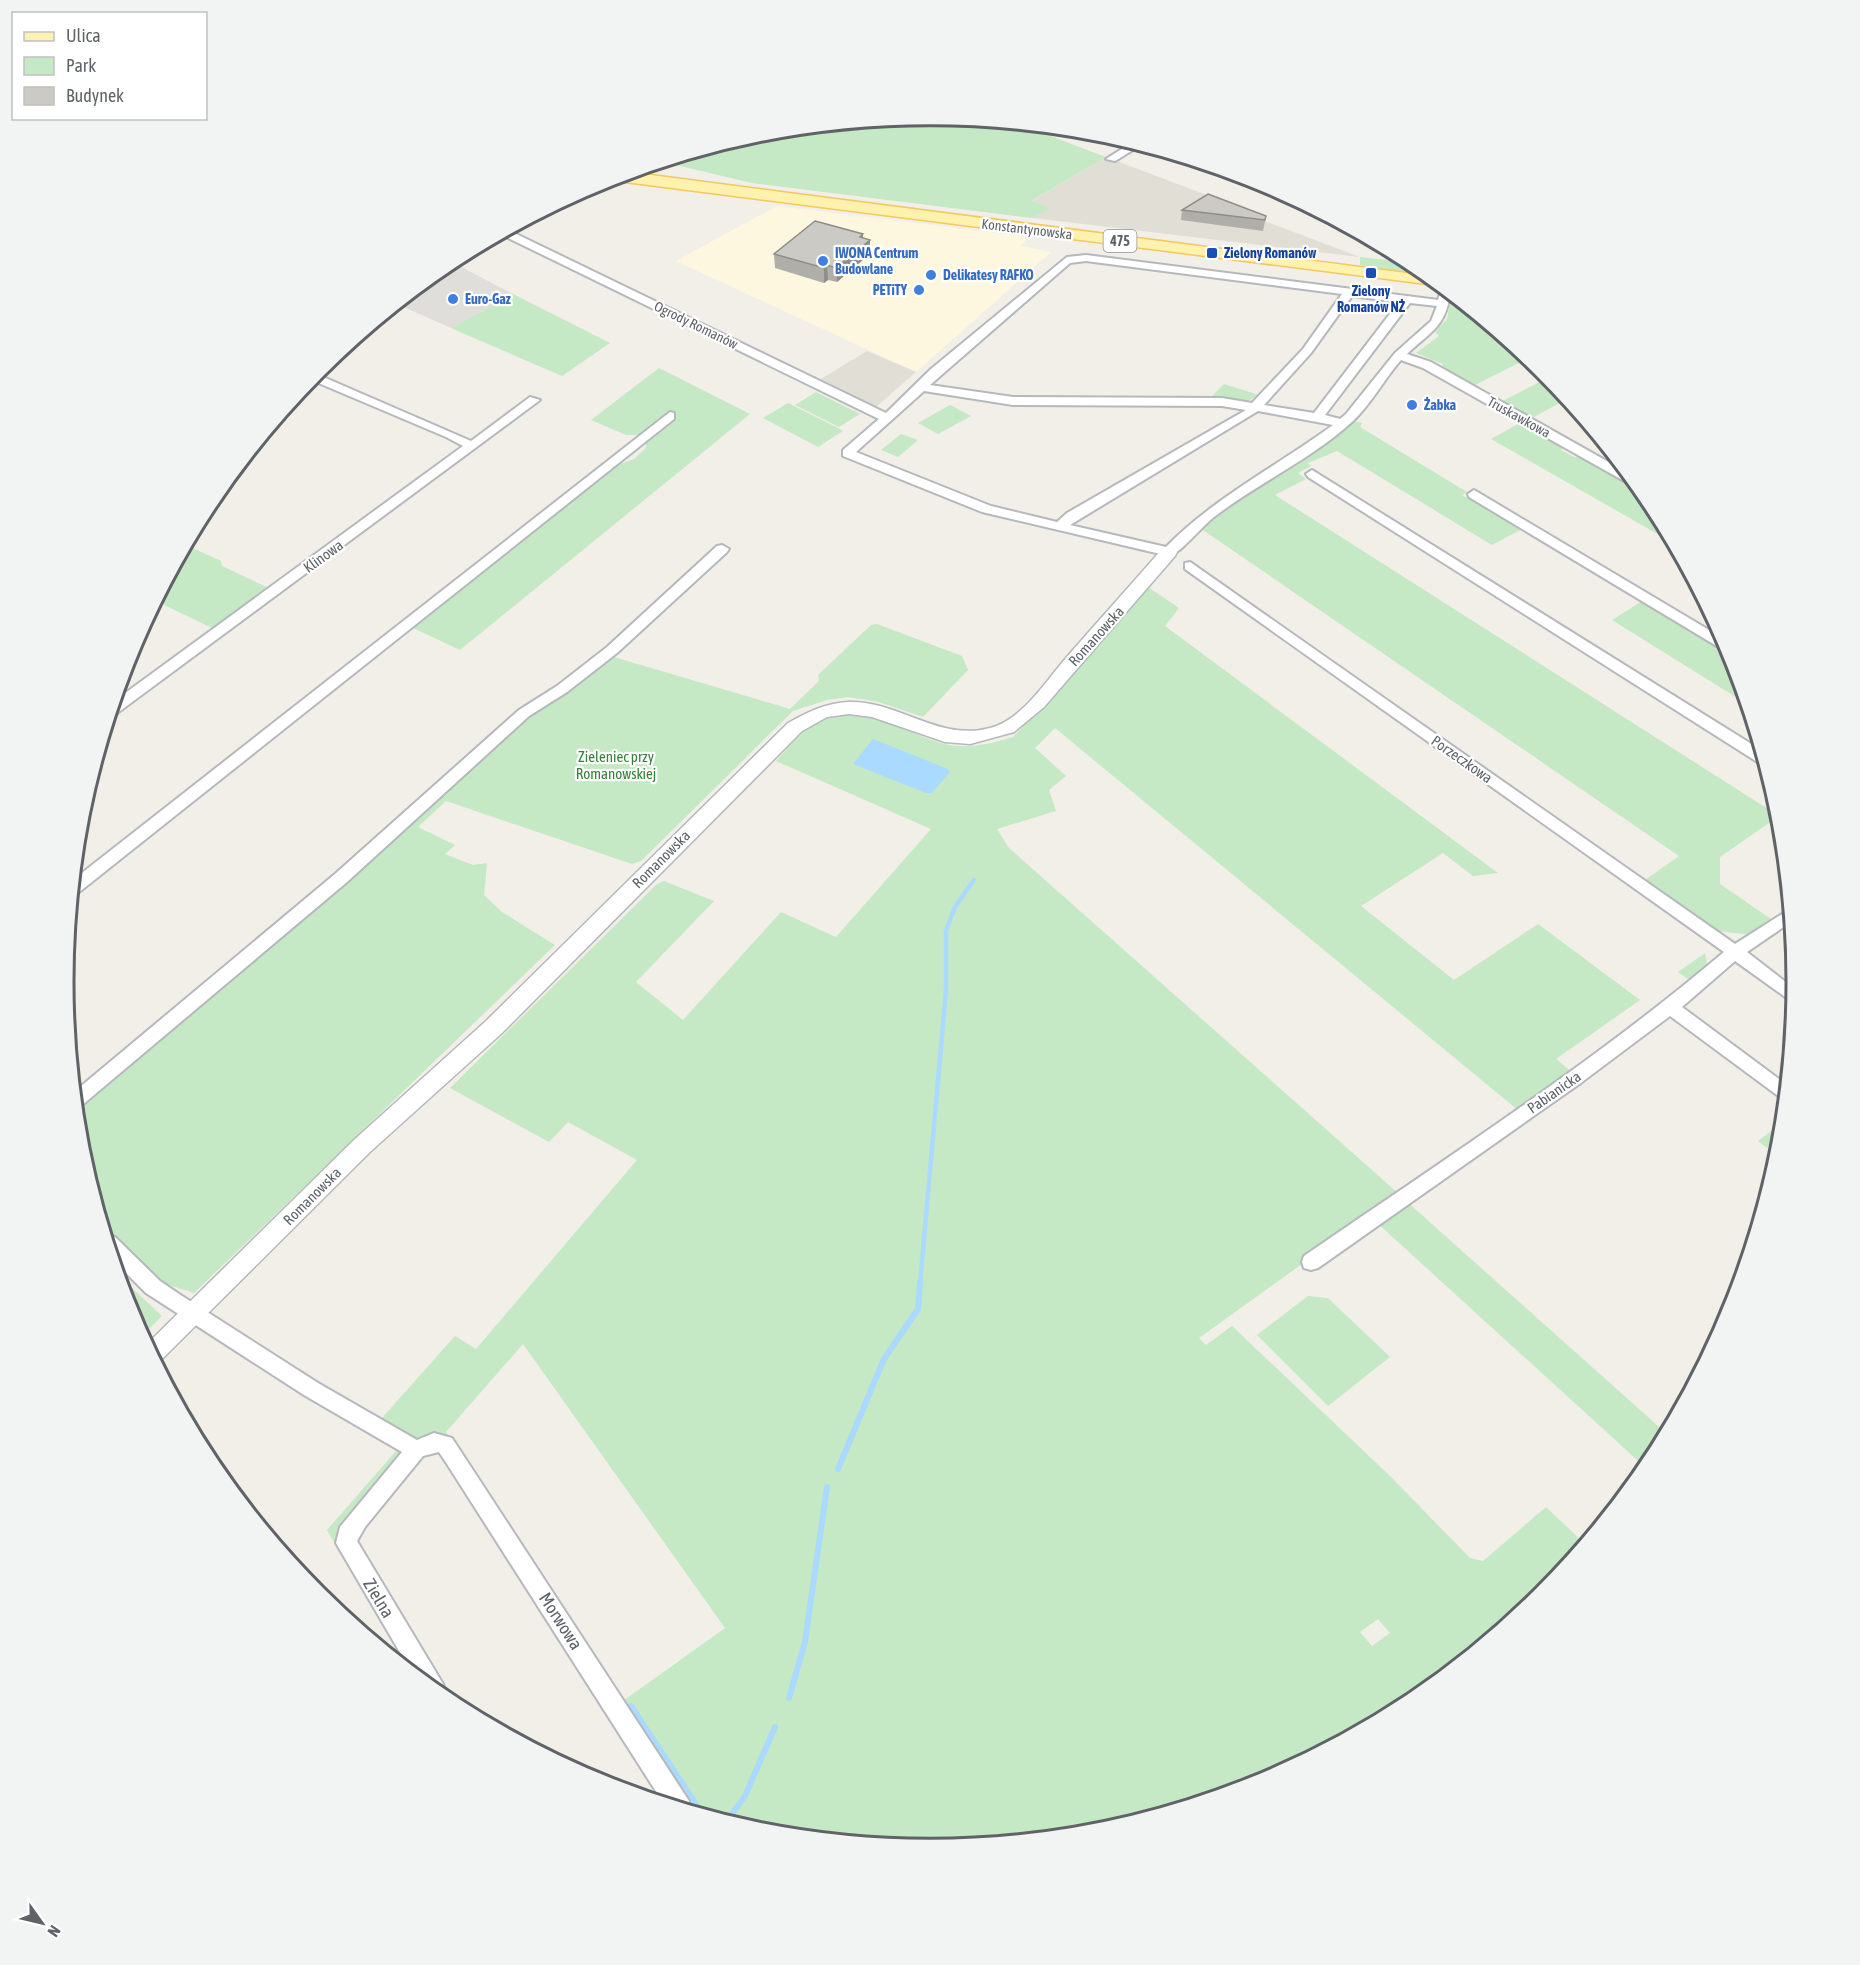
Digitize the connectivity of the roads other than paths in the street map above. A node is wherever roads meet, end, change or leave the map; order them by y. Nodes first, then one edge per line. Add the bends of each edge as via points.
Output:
1 (1128, 149) edge
2 (1111, 159) dead end
3 (635, 178) edge
4 (512, 236) edge
5 (1419, 280) edge
6 (1350, 291) junction
7 (1444, 298) edge
8 (1405, 299) junction
9 (1444, 303) junction
10 (1399, 355) junction
11 (321, 380) edge
12 (923, 387) junction
13 (534, 400) dead end
14 (1255, 407) junction
15 (670, 416) dead end
16 (1317, 417) junction
17 (888, 418) junction
18 (1342, 423) junction
19 (471, 446) junction
20 (1618, 473) edge
21 (1312, 474) dead end
22 (1474, 494) dead end
23 (1060, 526) junction
24 (722, 549) dead end
25 (1169, 552) junction
26 (1190, 566) dead end
27 (1713, 638) edge
28 (120, 704) edge
29 (1755, 753) edge
30 (80, 882) edge
31 (1784, 919) edge
32 (1735, 952) junction
33 (1786, 990) edge
34 (1670, 1007) junction
35 (1780, 1089) edge
36 (81, 1096) edge
37 (118, 1253) edge
38 (1311, 1262) dead end
39 (195, 1313) junction
40 (157, 1350) edge
41 (425, 1446) junction
42 (423, 1673) edge
43 (675, 1800) edge

1 - 2 street
3 - 5 main road, Konstantynowska / 475
4 - 17 street, Ogrody Romanów
6 - 8 street
6 - 12 street via 1086,258 1067,260 935,372
6 - 14 street via 1307,351
7 - 9 street, Romanowska
8 - 9 street
8 - 16 street via 1368,354
9 - 10 street, Romanowska via 1438,323
10 - 18 street, Romanowska
10 - 20 street, Truskawkowa via 1427,365
11 - 19 street
12 - 14 street via 1013,401 1222,402
12 - 17 street
13 - 19 street, Klinowa
14 - 16 street
14 - 23 street
15 - 30 street
16 - 18 street
17 - 23 street via 847,453 987,508
18 - 25 street, Romanowska via 1206,517
19 - 28 street, Klinowa
21 - 29 street
22 - 27 street
23 - 25 street
24 - 36 street via 612,650 524,713 341,878
25 - 39 street, Romanowska via 1038,701 1003,730 980,737 954,737 871,710 847,707 817,713 791,730 494,1027 362,1146
26 - 32 street, Porzeczkowa
31 - 32 street, Pabianicka
32 - 33 street, Porzeczkowa
32 - 34 street, Pabianicka
34 - 35 street
34 - 38 street, Pabianicka
37 - 39 street via 153,1287
39 - 40 street, Romanowska
39 - 41 street, Morwowa via 311,1389
41 - 42 street, Zielna via 347,1534 346,1543
41 - 43 street, Morwowa via 445,1444

